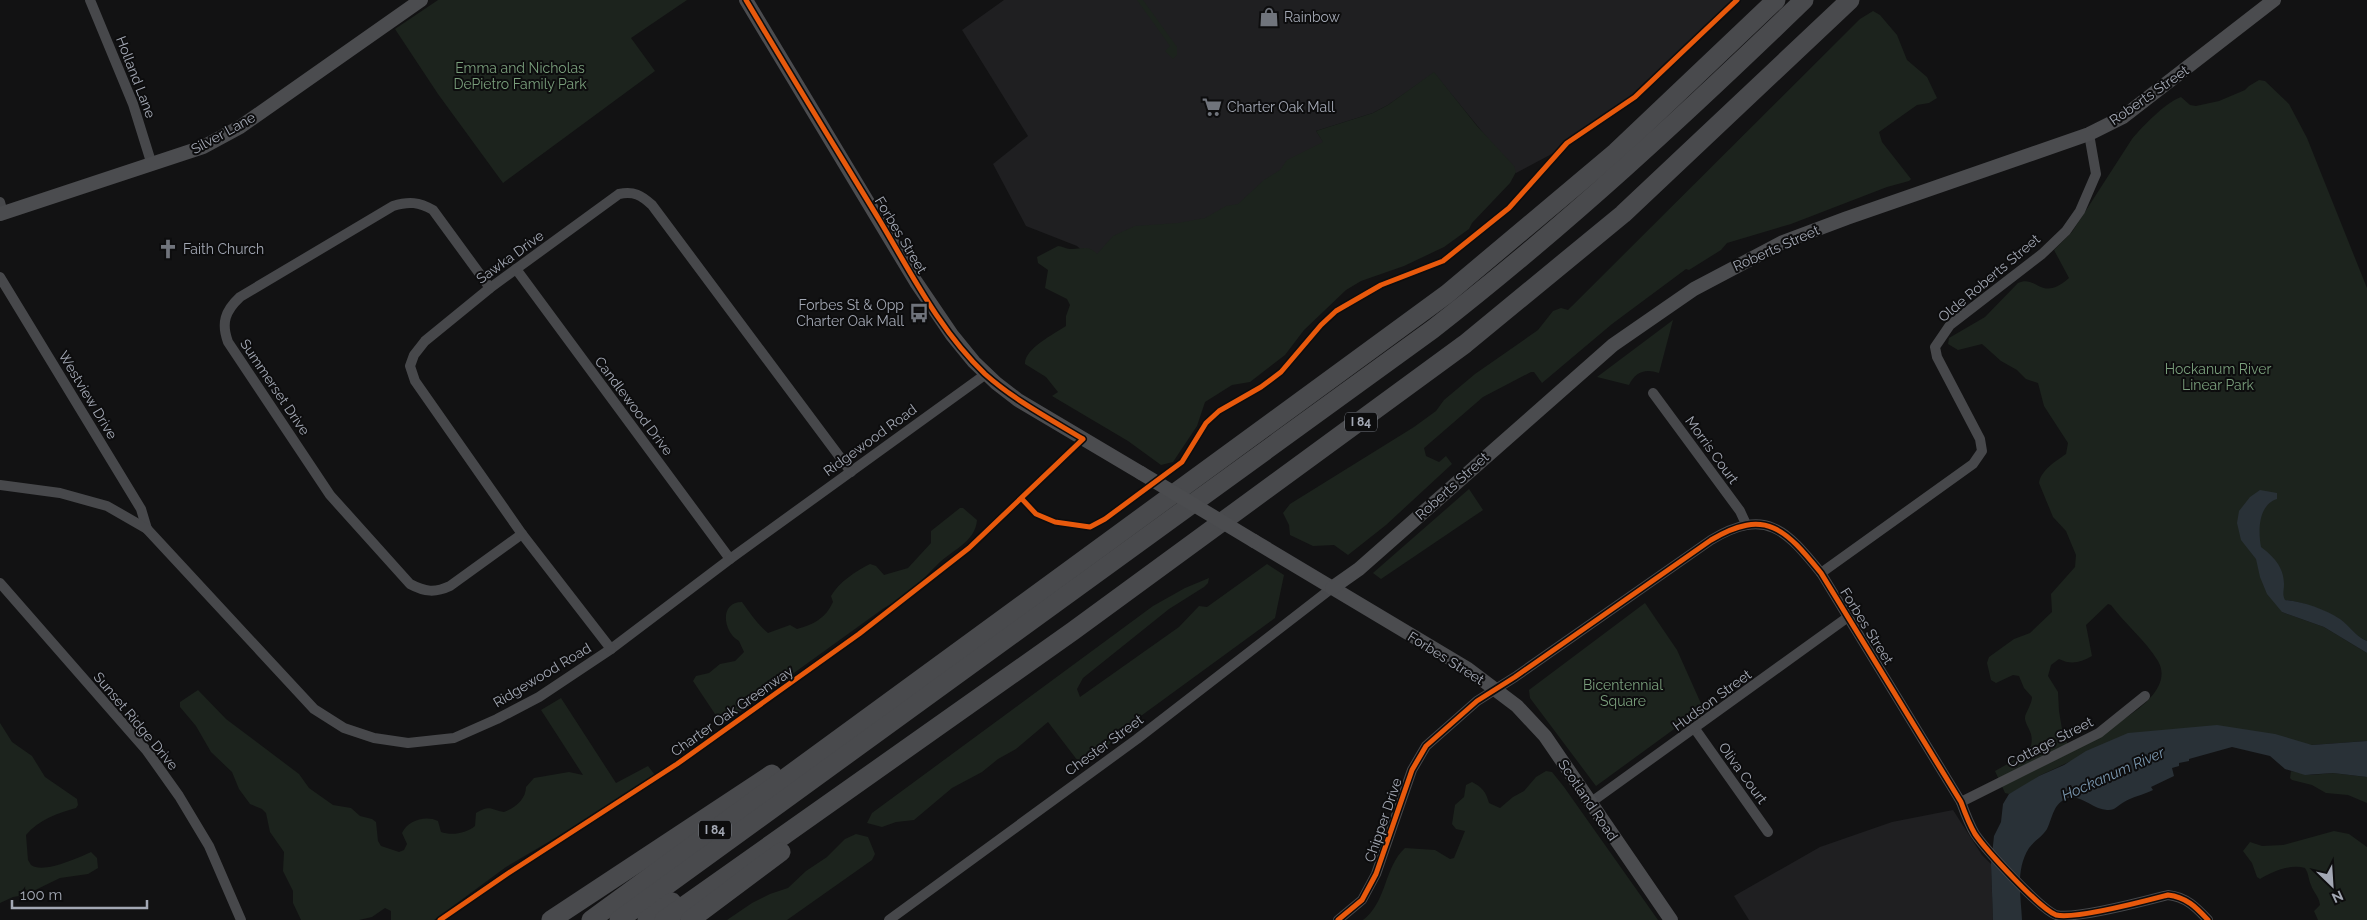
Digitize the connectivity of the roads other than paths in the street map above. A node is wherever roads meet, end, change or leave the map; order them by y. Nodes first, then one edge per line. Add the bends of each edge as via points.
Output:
1 (90, 0) edge
2 (421, 0) edge
3 (746, 0) edge
4 (1776, 0) edge
5 (1804, 0) edge
6 (1818, 0) edge
7 (1850, 0) edge
8 (2274, 0) edge
9 (2089, 134) junction
10 (152, 165) junction
11 (1, 210) edge
12 (516, 269) junction
13 (0, 277) edge
14 (490, 288) junction
15 (986, 374) junction
16 (1653, 393) dead end
17 (850, 472) junction
18 (0, 485) edge
19 (1746, 524) junction
20 (147, 529) junction
21 (522, 534) junction
22 (730, 559) junction
23 (1821, 573) junction
24 (0, 583) edge
25 (1332, 588) junction
26 (1848, 617) junction
27 (611, 649) junction
28 (1496, 689) junction
29 (2145, 696) dead end
30 (1695, 729) junction
31 (840, 740) junction
32 (835, 798) junction
33 (1961, 802) junction
34 (1590, 803) junction
35 (814, 813) junction
36 (1768, 832) dead end
37 (2055, 918) edge
38 (241, 920) edge
39 (551, 920) edge
40 (591, 920) edge
41 (620, 920) edge
42 (638, 920) edge
43 (647, 920) edge
44 (664, 920) edge
45 (690, 920) edge
46 (889, 920) edge
47 (1338, 920) edge
48 (1671, 920) edge
49 (2208, 920) edge

1 - 10 street, Holland Lane via 133,104
2 - 10 main road, Silver Lane via 240,127 203,147
3 - 15 main road, Forbes Street via 925,296 952,336
4 - 31 highway, I 84 via 1616,152 1461,282
5 - 41 highway via 1615,179 1446,319
6 - 42 highway via 1618,189 1471,312
7 - 32 highway, I 84 via 1623,214 1472,338 1079,627
8 - 9 main road, Roberts Street via 2123,117
9 - 23 street, Olde Roberts Street via 2096,174 2080,211 2066,231 2042,254 1950,325 1935,347 1937,357 1980,439 1982,451 1974,464
9 - 25 main road, Roberts Street via 1783,242 1694,289 1613,345 1359,569
10 - 11 main road, Silver Lane
12 - 14 street, Sawka Drive
12 - 17 street, Sawka Drive via 619,194 641,194
12 - 22 street, Candlewood Drive
13 - 20 street, Westview Drive via 140,509
14 - 21 street, Sawka Drive via 425,341 410,366 415,381
14 - 21 street, Summerset Drive via 434,210 407,202 394,206 240,297 224,318 224,330 228,342 330,495 410,584 420,590 440,591
15 - 17 street, Ridgewood Road
15 - 25 main road, Forbes Street, bridge via 1018,400
16 - 19 street, Morris Court via 1740,511
17 - 22 street, Ridgewood Road
18 - 20 street, Ridgewood Road via 60,493 107,506
19 - 23 street, Forbes Street via 1779,531 1794,541
19 - 28 street, Forbes Street via 1731,528 1711,540
20 - 27 street, Ridgewood Road via 314,710 344,728 374,738 408,743 454,738 539,697
21 - 27 street, Sawka Drive
22 - 27 street, Ridgewood Road
23 - 26 street, Forbes Street
24 - 38 street, Sunset Ridge Drive via 152,759 179,796 208,846
25 - 28 main road, Forbes Street
25 - 46 street, Chester Street via 1137,739
26 - 30 street, Hudson Street
26 - 33 street, Forbes Street
28 - 34 main road, Scotland Road via 1545,736
28 - 47 street, Chipper Drive via 1477,701 1426,746 1412,770 1376,874 1362,900
29 - 33 street, Cottage Street via 2099,733
30 - 34 street, Hudson Street
30 - 36 street, Oliva Court
31 - 39 highway via 779,769
31 - 40 highway, I 84
32 - 35 highway, I 84
32 - 45 highway via 821,818 801,837
33 - 37 street, Forbes Street via 1975,833 1992,854
34 - 48 main road, Scotland Road
35 - 43 highway via 739,856
35 - 44 highway, I 84
37 - 49 street, Forbes Street via 2076,917 2168,895 2180,897

